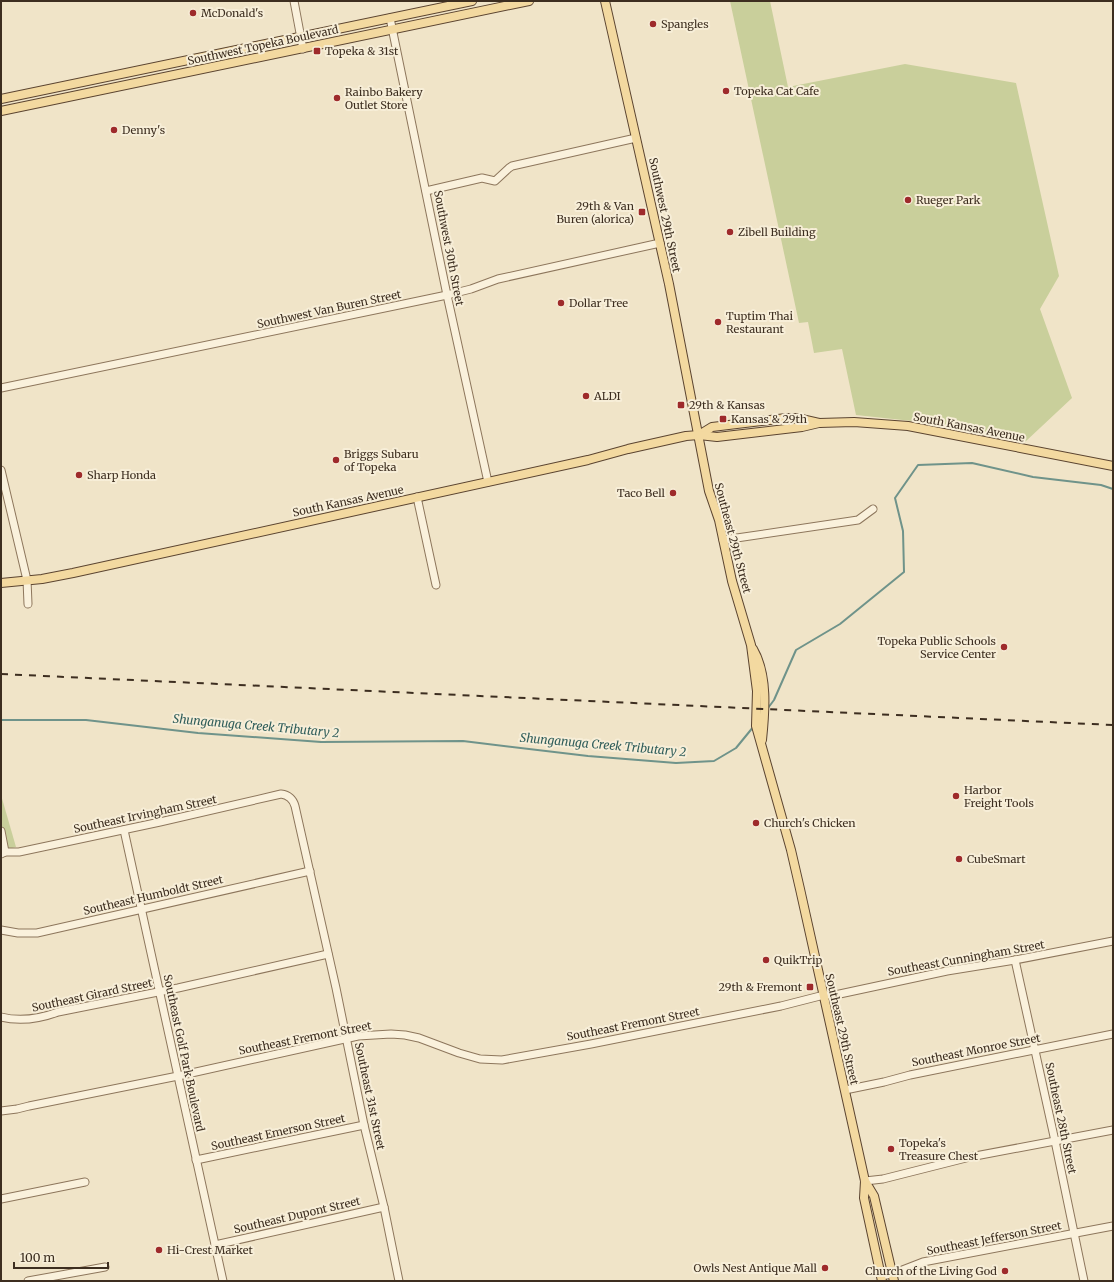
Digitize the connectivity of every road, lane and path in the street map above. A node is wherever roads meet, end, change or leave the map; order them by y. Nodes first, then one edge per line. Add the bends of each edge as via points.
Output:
1 (294, 1) edge
2 (472, 1) edge
3 (529, 1) edge
4 (605, 1) edge
5 (390, 18) junction
6 (392, 30) junction
7 (301, 37) junction
8 (303, 49) junction
9 (138, 70) junction
10 (140, 82) junction
11 (81, 83) junction
12 (83, 93) junction
13 (1, 99) edge
14 (1, 110) edge
15 (636, 138) junction
16 (426, 191) junction
17 (660, 244) junction
18 (446, 295) junction
19 (1, 388) edge
20 (699, 435) junction
21 (1113, 466) edge
22 (1, 470) edge
23 (488, 482) junction
24 (417, 497) junction
25 (873, 509) dead end
26 (723, 540) junction
27 (27, 580) junction
28 (1, 583) edge
29 (436, 585) dead end
30 (28, 604) dead end
31 (292, 799) joint
32 (124, 830) junction
33 (1, 831) edge
34 (3, 853) edge
35 (310, 871) junction
36 (141, 909) junction
37 (1, 930) edge
38 (1113, 941) edge
39 (328, 954) junction
40 (1015, 960) junction
41 (159, 992) junction
42 (824, 995) junction
43 (1, 1017) edge
44 (1113, 1034) edge
45 (347, 1039) junction
46 (1036, 1050) junction
47 (178, 1076) junction
48 (845, 1090) junction
49 (1, 1111) edge
50 (364, 1125) junction
51 (1113, 1130) edge
52 (1055, 1141) junction
53 (196, 1160) junction
54 (865, 1181) junction
55 (85, 1182) dead end
56 (1, 1199) edge
57 (384, 1207) junction
58 (1113, 1226) edge
59 (1074, 1234) junction
60 (215, 1245) junction
61 (105, 1267) dead end
62 (893, 1277) edge
63 (881, 1279) edge
64 (28, 1281) edge
65 (223, 1281) edge
66 (399, 1281) edge
67 (1084, 1281) edge

1 - 7 street
2 - 5 main road, Southwest Topeka Boulevard
3 - 6 main road, Southwest Topeka Boulevard
4 - 15 main road, Southwest 29th Street
5 - 6 street, Southwest 30th Street
5 - 7 main road, Southwest Topeka Boulevard
6 - 8 main road, Southwest Topeka Boulevard
6 - 16 street, Southwest 30th Street
7 - 8 street
7 - 9 main road, Southwest Topeka Boulevard
8 - 10 main road, Southwest Topeka Boulevard
9 - 10 main road
9 - 11 main road, Southwest Topeka Boulevard
10 - 12 main road, Southwest Topeka Boulevard
11 - 12 main road
11 - 13 main road, Southwest Topeka Boulevard
12 - 14 main road, Southwest Topeka Boulevard
15 - 16 street via 512,166 496,181 482,178
15 - 17 main road, Southwest 29th Street
16 - 18 street, Southwest 30th Street
17 - 18 street, Southwest Van Buren Street via 498,279
17 - 20 main road, Southwest 29th Street
18 - 19 street, Southwest Van Buren Street
18 - 23 street, Southwest 30th Street
20 - 21 main road, South Kansas Avenue via 717,437 819,423 854,422 908,426
20 - 23 main road, South Kansas Avenue
20 - 26 main road, Southeast 29th Street via 709,491
22 - 27 street
23 - 24 main road, South Kansas Avenue
24 - 27 main road, South Kansas Avenue via 73,573
24 - 29 street
25 - 26 street via 858,520
26 - 42 main road, Southeast 29th Street via 751,645 757,691 756,726 791,850
27 - 28 main road, South Kansas Avenue
27 - 30 street
31 - 32 street, Southeast Irvingham Street via 281,794
31 - 35 street, Southeast 31st Street
32 - 34 street, Southeast Irvingham Street via 19,852
32 - 36 street, Southeast Golf Park Boulevard
33 - 34 street
35 - 36 street, Southeast Humboldt Street
35 - 39 street, Southeast 31st Street
36 - 37 street, Southeast Humboldt Street via 37,933
36 - 41 street, Southeast Golf Park Boulevard
38 - 40 street, Southeast Cunningham Street
39 - 41 street, Southeast Girard Street
39 - 45 street, Southeast 31st Street
40 - 42 street, Southeast Cunningham Street
40 - 46 street, Southeast 28th Street
41 - 43 street, Southeast Girard Street via 39,1018
41 - 47 street, Southeast Golf Park Boulevard
42 - 45 street, Southeast Fremont Street via 781,1006 502,1060 480,1059 405,1035 370,1035
42 - 48 main road, Southeast 29th Street
44 - 46 street, Southeast Monroe Street
45 - 47 street, Southeast Fremont Street
45 - 50 street, Southeast 31st Street
46 - 48 street, Southeast Monroe Street
46 - 52 street, Southeast 28th Street
47 - 49 street, Southeast Fremont Street
47 - 53 street, Southeast Golf Park Boulevard
48 - 54 main road, Southeast 29th Street
50 - 53 street, Southeast Emerson Street
50 - 57 street, Southeast 31st Street
51 - 52 street
52 - 54 street
52 - 59 street, Southeast 28th Street
53 - 60 street, Southeast Golf Park Boulevard
54 - 62 main road, Southeast 29th Street via 874,1196
54 - 63 main road, Southeast 29th Street via 864,1198
55 - 56 street
57 - 60 street, Southeast Dupont Street
57 - 66 street, Southeast 31st Street
58 - 59 street, Southeast Jefferson Street
59 - 62 street, Southeast Jefferson Street via 923,1262
59 - 67 street, Southeast 28th Street
60 - 65 street, Southeast Golf Park Boulevard
61 - 64 street
62 - 63 street, Southeast Jefferson Street

